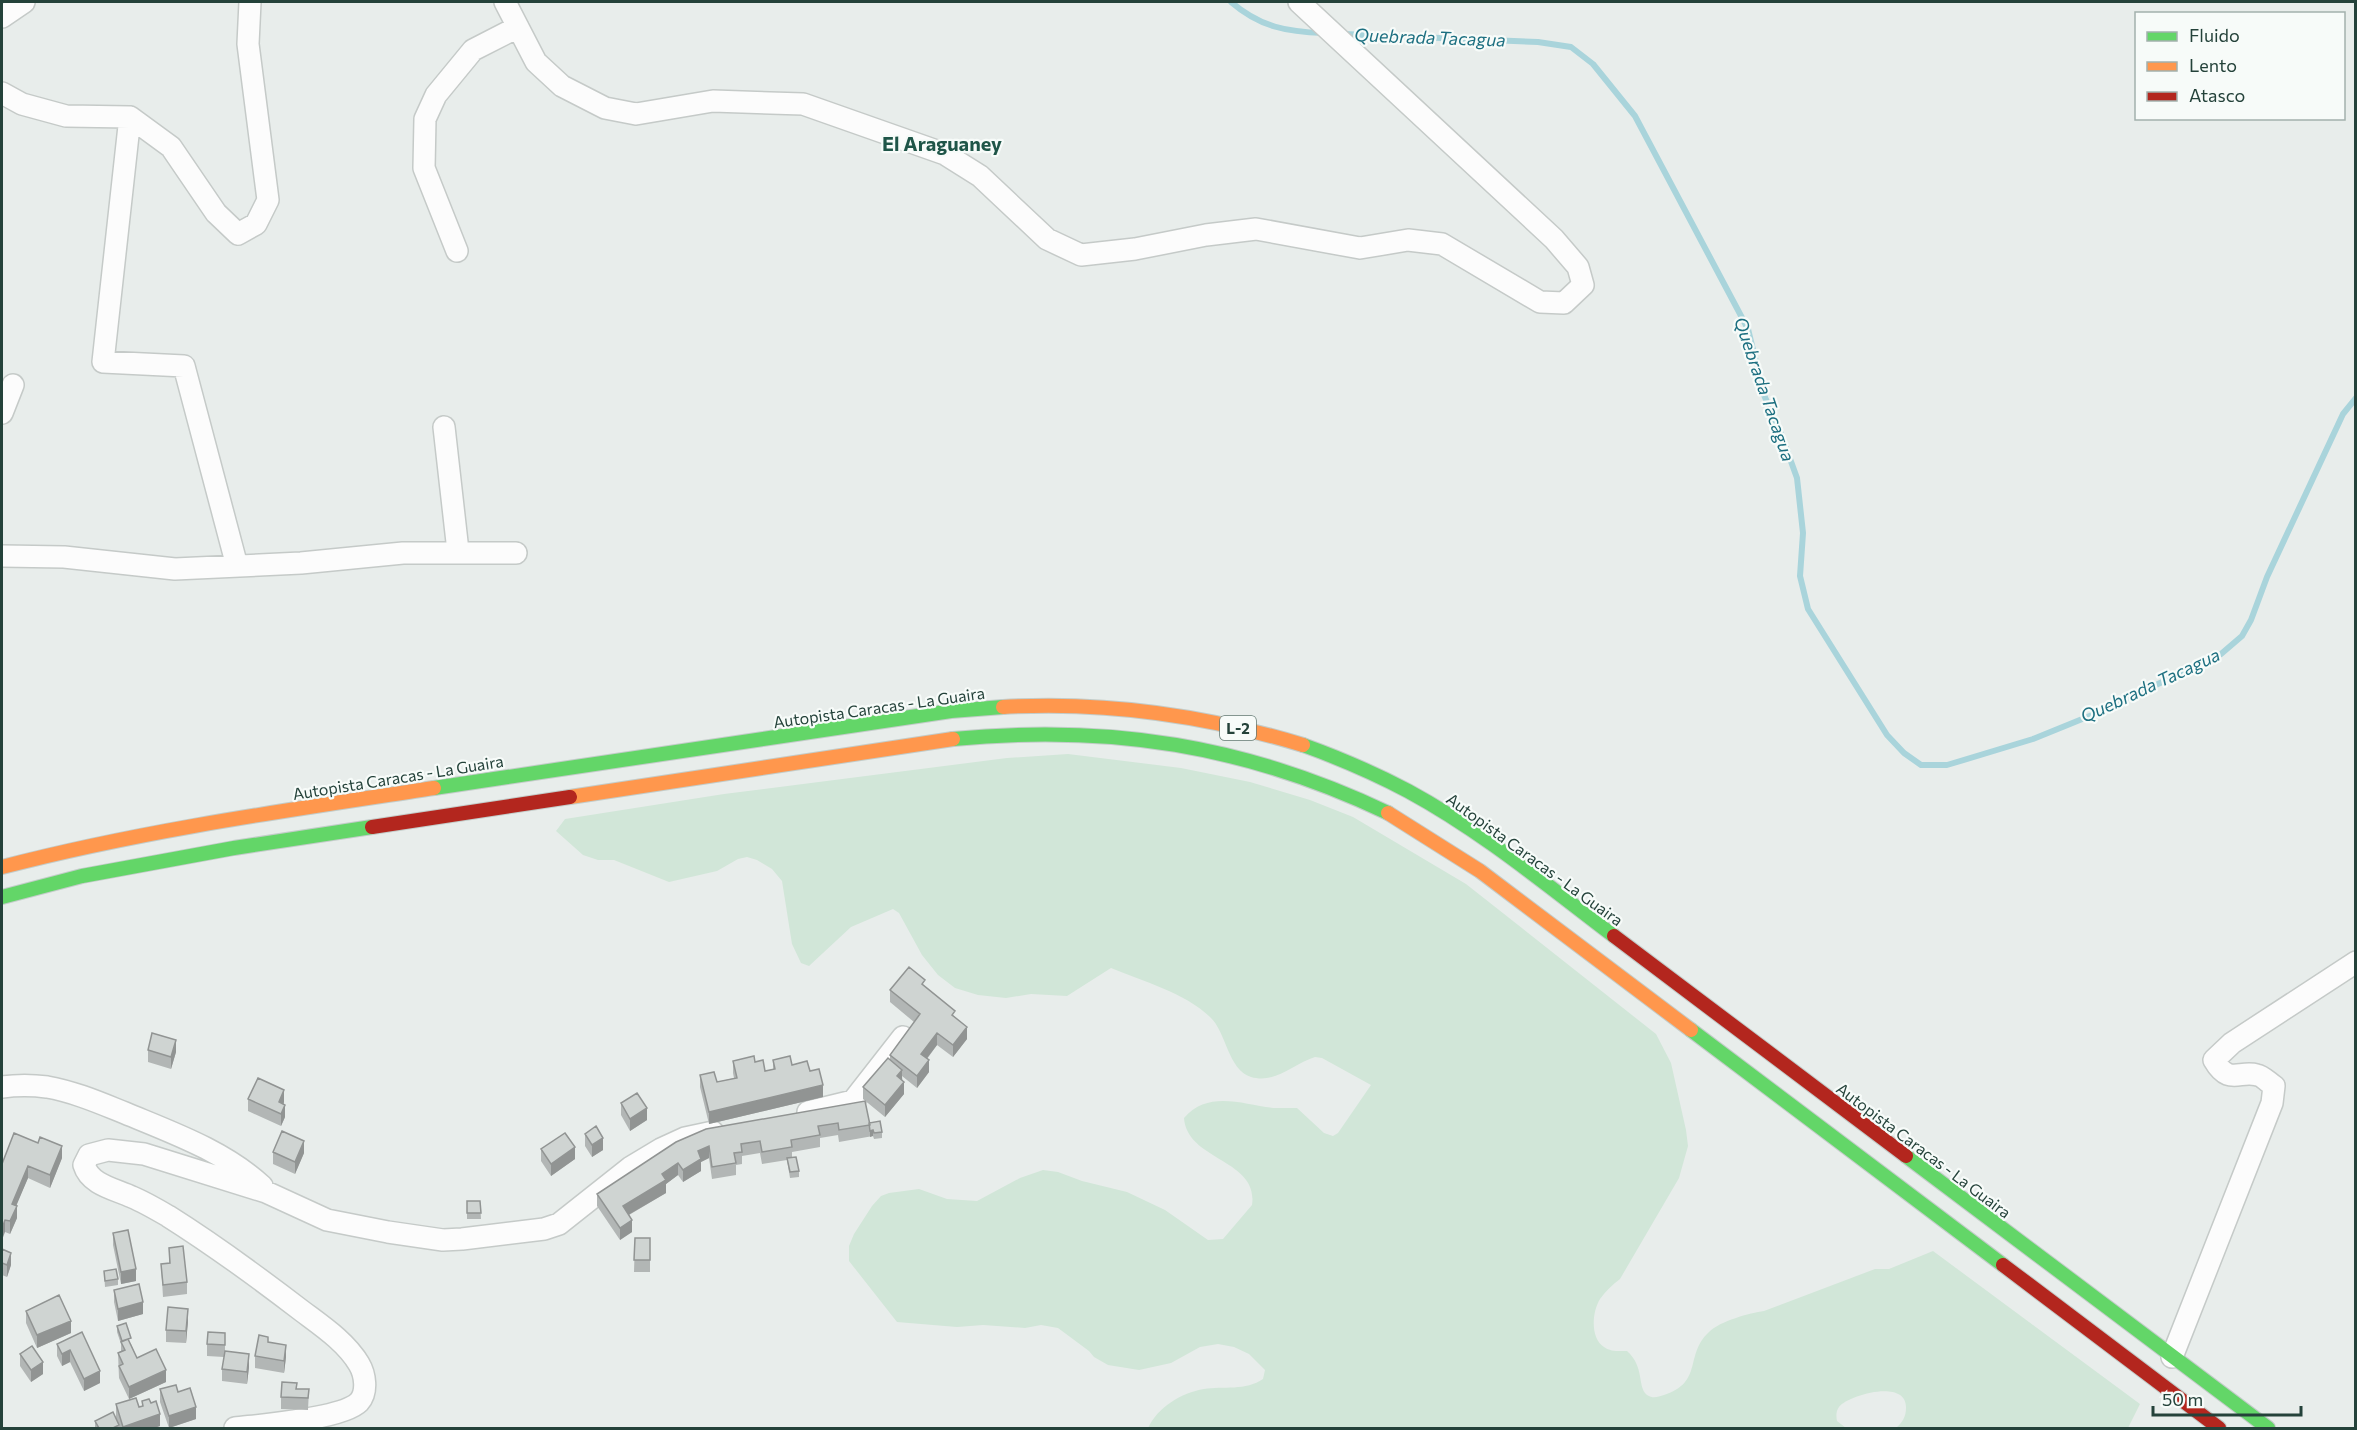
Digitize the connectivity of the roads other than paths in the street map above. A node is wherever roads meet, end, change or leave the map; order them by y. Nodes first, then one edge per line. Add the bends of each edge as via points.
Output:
1 (24, 2) edge
2 (250, 2) edge
3 (505, 2) edge
4 (1299, 2) edge
5 (2, 17) edge
6 (518, 27) junction
7 (2, 93) edge
8 (130, 117) junction
9 (457, 251) dead end
10 (13, 385) dead end
11 (2, 412) edge
12 (444, 427) dead end
13 (458, 551) junction
14 (516, 553) dead end
15 (2, 556) edge
16 (237, 566) junction
17 (2, 867) edge
18 (2, 897) edge
19 (2355, 962) edge
20 (903, 1037) edge
21 (2, 1087) edge
22 (791, 1116) edge
23 (732, 1128) edge
24 (266, 1192) junction
25 (2172, 1357) junction
26 (235, 1428) edge
27 (2219, 1428) edge
28 (2268, 1428) edge

1 - 5 street
2 - 8 street via 248,44 268,200 256,224 238,234 216,213 171,147
3 - 6 street
4 - 6 street via 1554,238 1578,267 1583,285 1564,303 1540,302 1442,244 1408,240 1360,248 1256,230 1081,255 1047,239 980,176 945,154 803,104 713,102 636,114 605,108 562,86 536,62
6 - 9 street via 473,50 436,94 425,119 424,168
7 - 8 street via 22,104 66,116
8 - 16 street via 103,362 184,366
10 - 11 street
12 - 13 street
13 - 14 street
13 - 16 street
15 - 16 street via 64,556 175,569
17 - 25 highway, Autopista Caracas - La Guaira / L-2 via 76,848 230,819 951,711 1113,707 1202,719 1353,765 1451,816
18 - 27 highway, L-2 via 82,876 234,848 954,739 1111,735 1196,747 1250,760 1342,792 1435,841
19 - 25 street via 2232,1043 2214,1060 2220,1070 2235,1076 2257,1075 2274,1086 2271,1103
20 - 22 street via 853,1101
21 - 24 street via 46,1087 177,1134 238,1166
23 - 24 street via 685,1138 661,1149 631,1167 559,1224 498,1236 443,1240 351,1226 327,1220
24 - 26 street via 170,1161 121,1151 98,1151 89,1155 84,1165 97,1181 166,1215 255,1275 329,1332 359,1363 365,1378 364,1393 350,1408 305,1419
25 - 28 highway, Autopista Caracas - La Guaira / L-2

